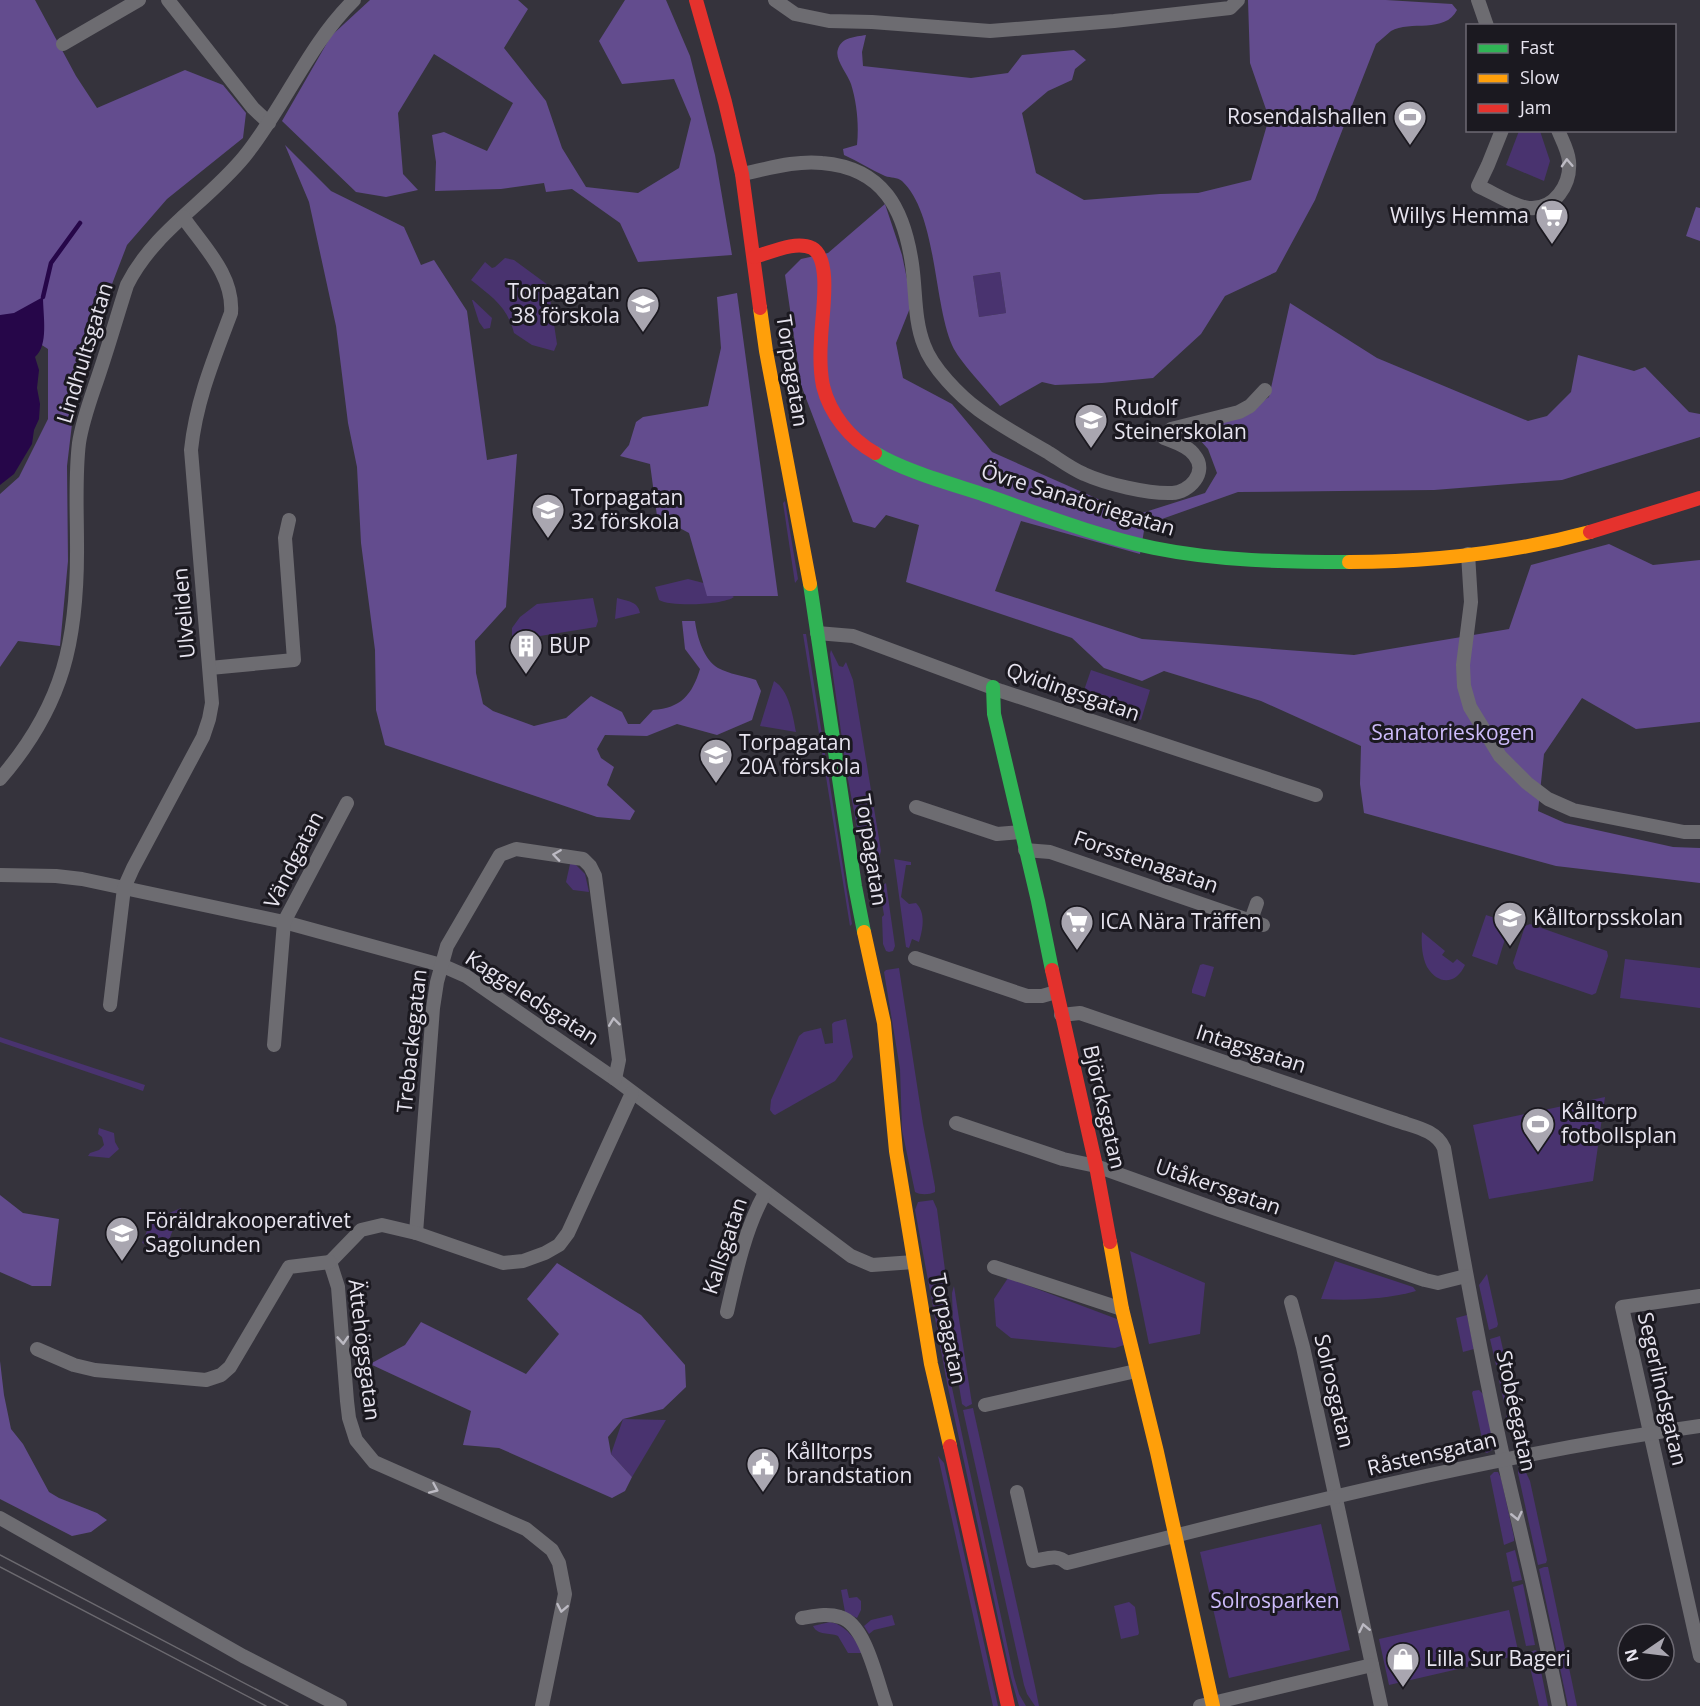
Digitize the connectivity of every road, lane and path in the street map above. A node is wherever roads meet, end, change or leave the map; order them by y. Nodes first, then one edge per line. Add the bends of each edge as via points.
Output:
1 (139, 0) edge
2 (168, 0) edge
3 (354, 0) edge
4 (696, 0) edge
5 (776, 0) edge
6 (1238, 0) edge
7 (1478, 0) edge
8 (1486, 24) edge
9 (63, 44) dead end
10 (269, 123) junction
11 (1501, 132) edge
12 (1559, 132) edge
13 (742, 174) junction
14 (183, 217) junction
15 (754, 257) junction
16 (1265, 390) dead end
17 (1700, 498) edge
18 (289, 520) dead end
19 (1468, 554) junction
20 (817, 633) junction
21 (210, 668) junction
22 (993, 687) junction
23 (0, 779) edge
24 (1316, 795) dead end
25 (347, 803) dead end
26 (916, 807) dead end
27 (1020, 832) junction
28 (1700, 832) edge
29 (1025, 850) junction
30 (0, 875) edge
31 (124, 888) junction
32 (1257, 903) dead end
33 (284, 922) junction
34 (915, 958) dead end
35 (441, 965) junction
36 (1056, 992) junction
37 (110, 1005) dead end
38 (1061, 1015) junction
39 (274, 1045) dead end
40 (615, 1079) junction
41 (632, 1093) junction
42 (956, 1123) dead end
43 (1427, 1132) joint
44 (1096, 1166) junction
45 (765, 1193) junction
46 (416, 1233) junction
47 (330, 1262) junction
48 (914, 1262) junction
49 (994, 1267) dead end
50 (1466, 1276) junction
51 (1700, 1296) edge
52 (1291, 1302) dead end
53 (1122, 1309) junction
54 (726, 1312) dead end
55 (37, 1349) dead end
56 (1136, 1371) junction
57 (986, 1405) dead end
58 (1700, 1426) edge
59 (1651, 1433) junction
60 (1504, 1460) junction
61 (1017, 1492) dead end
62 (1336, 1498) junction
63 (0, 1518) edge
64 (1176, 1536) junction
65 (802, 1618) dead end
66 (1700, 1656) edge
67 (1372, 1665) junction
68 (1209, 1705) edge
69 (340, 1706) edge
70 (542, 1706) edge
71 (886, 1706) edge
72 (1008, 1706) edge
73 (1381, 1706) edge
74 (1559, 1706) edge

1 - 9 street
2 - 10 street
3 - 10 street, Lindhultsgatan via 325,35
4 - 13 street, Torpagatan
5 - 6 street via 795,14 829,21 990,31 1230,8
7 - 8 street
10 - 14 street, Lindhultsgatan via 244,157
11 -> 12 street via 1478,186 1530,208 1544,206 1559,196 1568,174 1569,159
13 - 15 street, Torpagatan
13 - 16 street via 820,162 850,169 877,184 888,194 901,220 909,247 920,329 933,362 977,408 1084,474 1149,492 1182,491 1196,481 1198,461 1190,450 1164,438 1167,433 1239,412
14 - 21 street, Ulveliden via 226,278 232,300 231,313 200,398 191,450
14 - 23 street, Lindhultsgatan via 153,244 136,268 119,309 79,442 77,587 72,636 61,680 30,742
15 - 19 street, Övre Sanatoriegatan via 799,247 811,248 819,254 824,268 821,354 828,400 855,440 884,459 1064,522 1169,550 1231,558 1331,562
15 - 20 street, Torpagatan via 766,351
17 - 19 street, Övre Sanatoriegatan via 1591,532 1541,544
18 - 21 street via 285,538 294,660
19 - 28 street via 1471,602 1464,686 1470,707 1500,756 1548,799 1573,810
20 - 22 street, Qvidingsgatan via 853,636
20 - 48 street, Torpagatan via 855,886 884,1023 896,1151
21 - 31 street, Ulveliden via 212,703 203,737
22 - 24 street, Qvidingsgatan
22 - 27 street, Björcksgatan via 994,714
25 - 33 street, Vändgatan
26 - 27 street via 997,834
27 - 29 street, Björcksgatan
29 - 32 street, Forsstenagatan via 1050,852 1257,922
29 - 36 street, Björcksgatan
30 - 31 street, Kaggeledsgatan via 56,876
31 - 33 street, Kaggeledsgatan
31 - 37 street, Ulveliden
33 - 35 street, Kaggeledsgatan
33 - 39 street, Vändgatan
34 - 36 street via 1028,996
35 - 40 street, Kaggeledsgatan via 475,982
40 -> 35 street, Trebackegatan via 619,1060 595,876 583,859 516,849 500,855 447,946
35 - 46 street, Trebackegatan via 433,1008
36 - 38 street, Björcksgatan
38 - 43 street, Intagsgatan via 1080,1013
38 - 44 street, Björcksgatan
40 - 41 street, Kaggeledsgatan
41 - 45 street, Kaggeledsgatan
41 - 46 street, Ättehögsgatan via 559,1245 523,1261 503,1263
42 - 44 street, Utåkersgatan
43 - 50 street, Stobéegatan via 1436,1136 1444,1148
44 - 50 street, Utåkersgatan via 1425,1280 1438,1283
44 - 53 street, Björcksgatan
45 - 48 street, Kaggeledsgatan via 851,1256 872,1265
45 - 54 street, Kallsgatan via 757,1207
46 - 47 street, Ättehögsgatan via 382,1226 361,1230
47 - 55 street via 289,1267 230,1367 206,1380 95,1370
47 -> 70 street, Ättehögsgatan via 338,1287 347,1401 356,1440 374,1462 526,1529 552,1550 565,1594
48 - 72 street, Torpagatan via 931,1364
49 - 53 street
50 - 60 street, Stobéegatan
51 - 59 street, Segerlindsgatan via 1622,1307
52 - 62 street, Solrosgatan
53 - 56 street, Björcksgatan
56 - 57 street
56 - 64 street, Björcksgatan
58 - 59 street, Råstensgatan
59 - 60 street, Råstensgatan
59 - 66 street, Segerlindsgatan
60 - 62 street, Råstensgatan
60 -> 74 street, Stobéegatan
61 - 64 street via 1033,1561 1054,1557 1067,1563
62 - 64 street, Råstensgatan
67 -> 62 street, Solrosgatan
63 - 69 street via 243,1656
64 - 68 street, Björcksgatan
65 - 71 street via 829,1615 841,1617 856,1627
67 - 68 street
67 - 73 street, Solrosgatan

